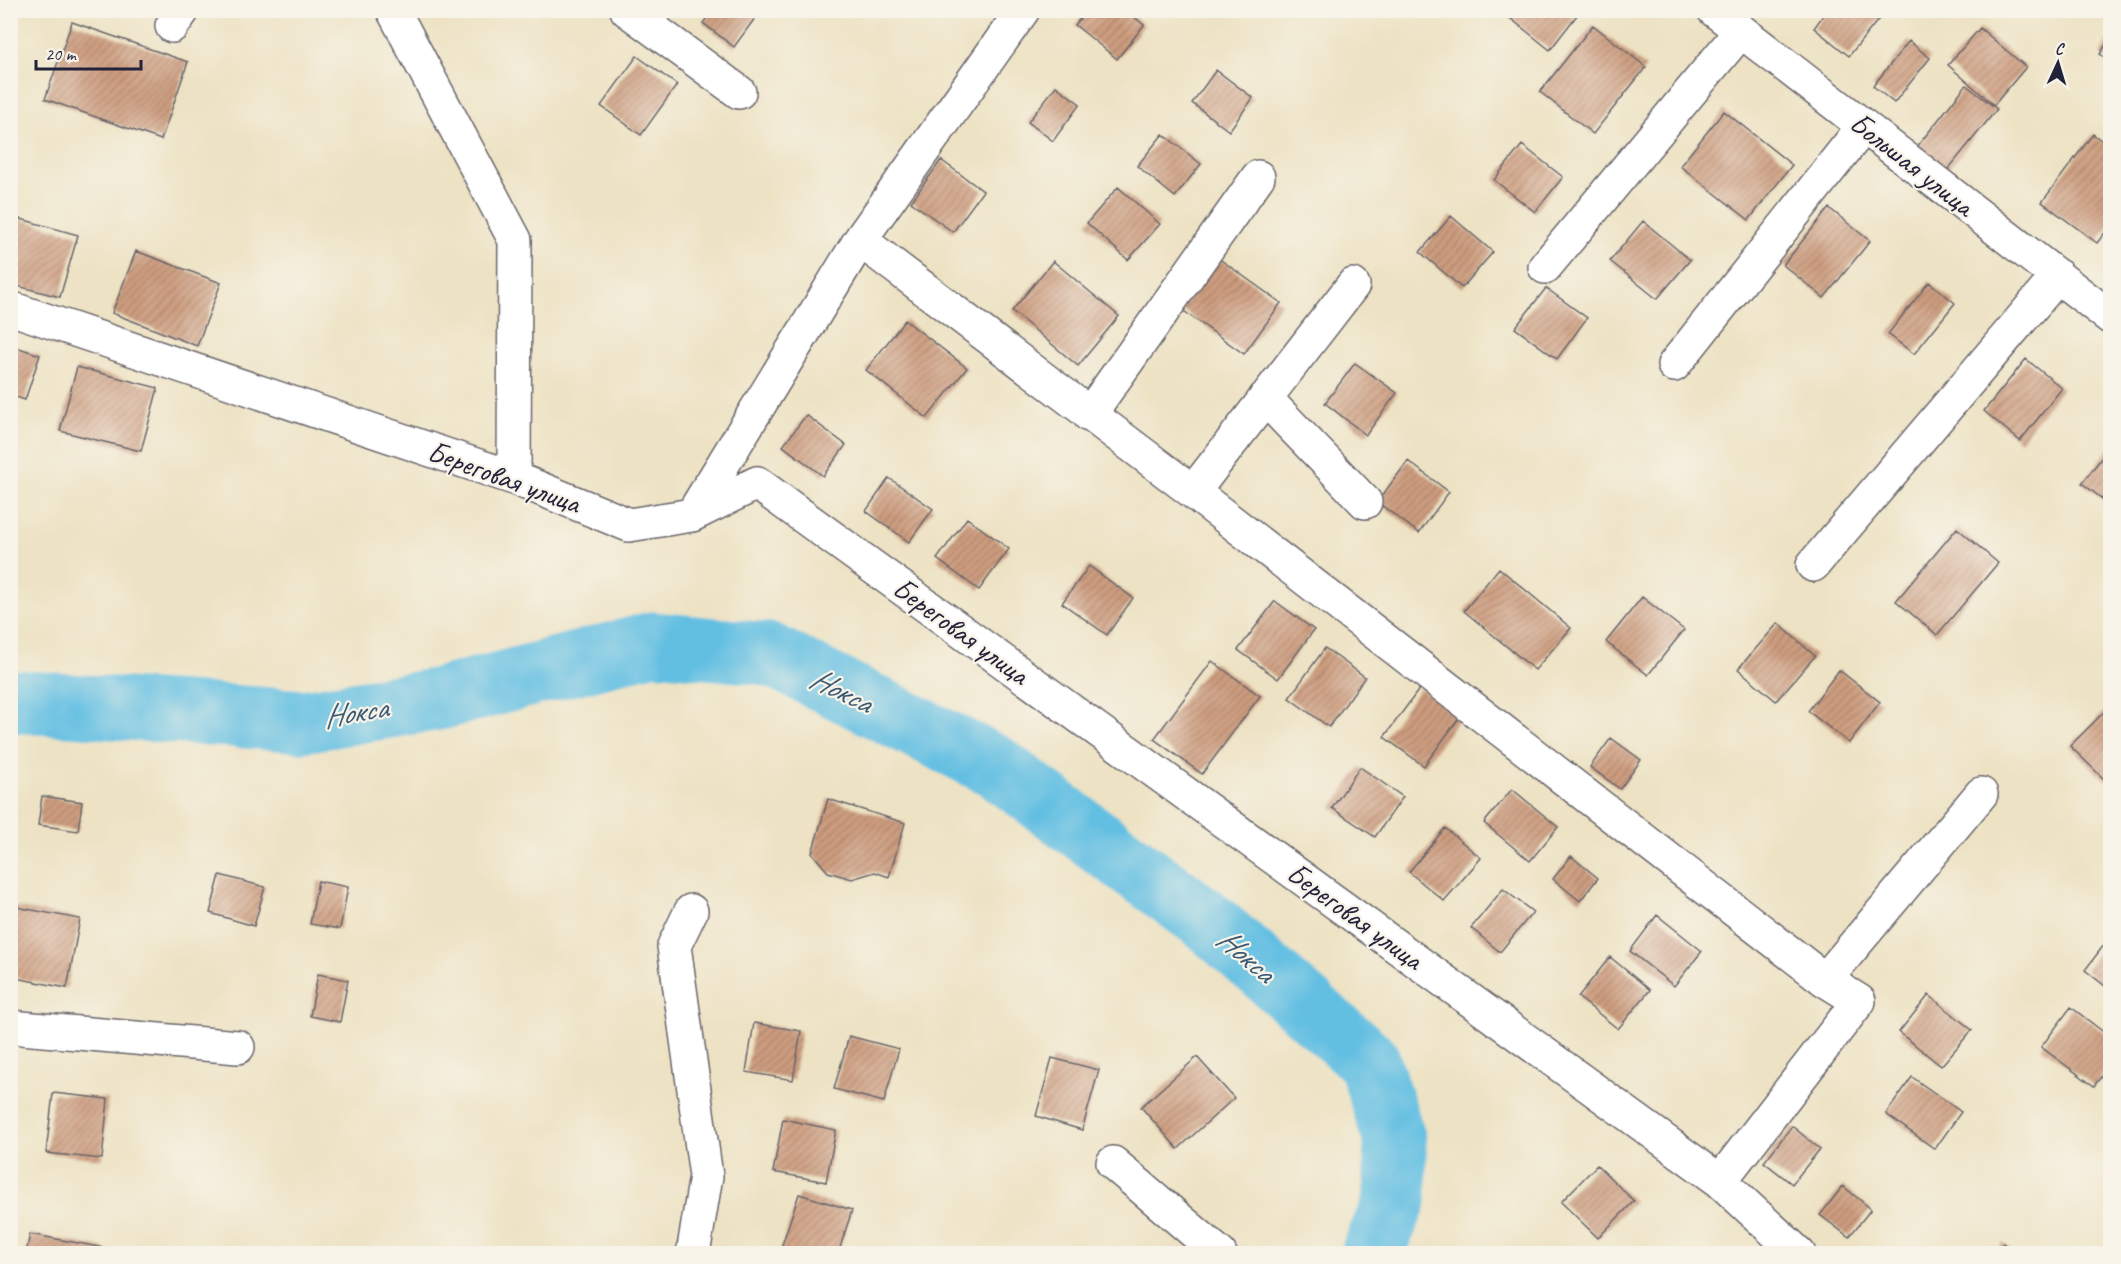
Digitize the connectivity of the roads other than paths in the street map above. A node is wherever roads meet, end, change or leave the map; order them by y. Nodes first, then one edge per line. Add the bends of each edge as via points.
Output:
1 (393, 10) edge
2 (627, 10) edge
3 (1023, 10) edge
4 (1714, 10) edge
5 (663, 21) edge
6 (1741, 32) junction
7 (739, 92) dead end
8 (1864, 126) junction
9 (1258, 177) dead end
10 (860, 240) junction
11 (1545, 267) dead end
12 (2058, 276) junction
13 (1353, 285) dead end
14 (10, 308) edge
15 (2110, 317) edge
16 (1674, 365) dead end
17 (1265, 398) junction
18 (1089, 415) junction
19 (514, 478) junction
20 (1193, 492) junction
21 (1365, 502) dead end
22 (692, 515) junction
23 (1812, 565) dead end
24 (1981, 794) dead end
25 (692, 911) dead end
26 (1825, 980) junction
27 (10, 1027) edge
28 (238, 1047) dead end
29 (1113, 1163) dead end
30 (1720, 1181) junction
31 (693, 1254) edge
32 (1220, 1254) edge
33 (1799, 1254) edge

1 - 19 street via 515,240
2 - 5 street
3 - 10 street
4 - 6 street, Большая улица
5 - 7 street
6 - 8 street, Большая улица
6 - 11 street
8 - 12 street, Большая улица
8 - 16 street
9 - 18 street
10 - 18 street
10 - 22 street
12 - 15 street, Большая улица
12 - 23 street
13 - 17 street
14 - 19 street, Береговая улица
17 - 20 street
17 - 21 street
18 - 20 street
19 - 22 street, Береговая улица via 629,525
20 - 26 street
22 - 30 street, Береговая улица via 757,483
24 - 26 street
25 - 31 street via 674,946 706,1176
26 - 30 street via 1859,1001
27 - 28 street
29 - 32 street
30 - 33 street, Береговая улица

